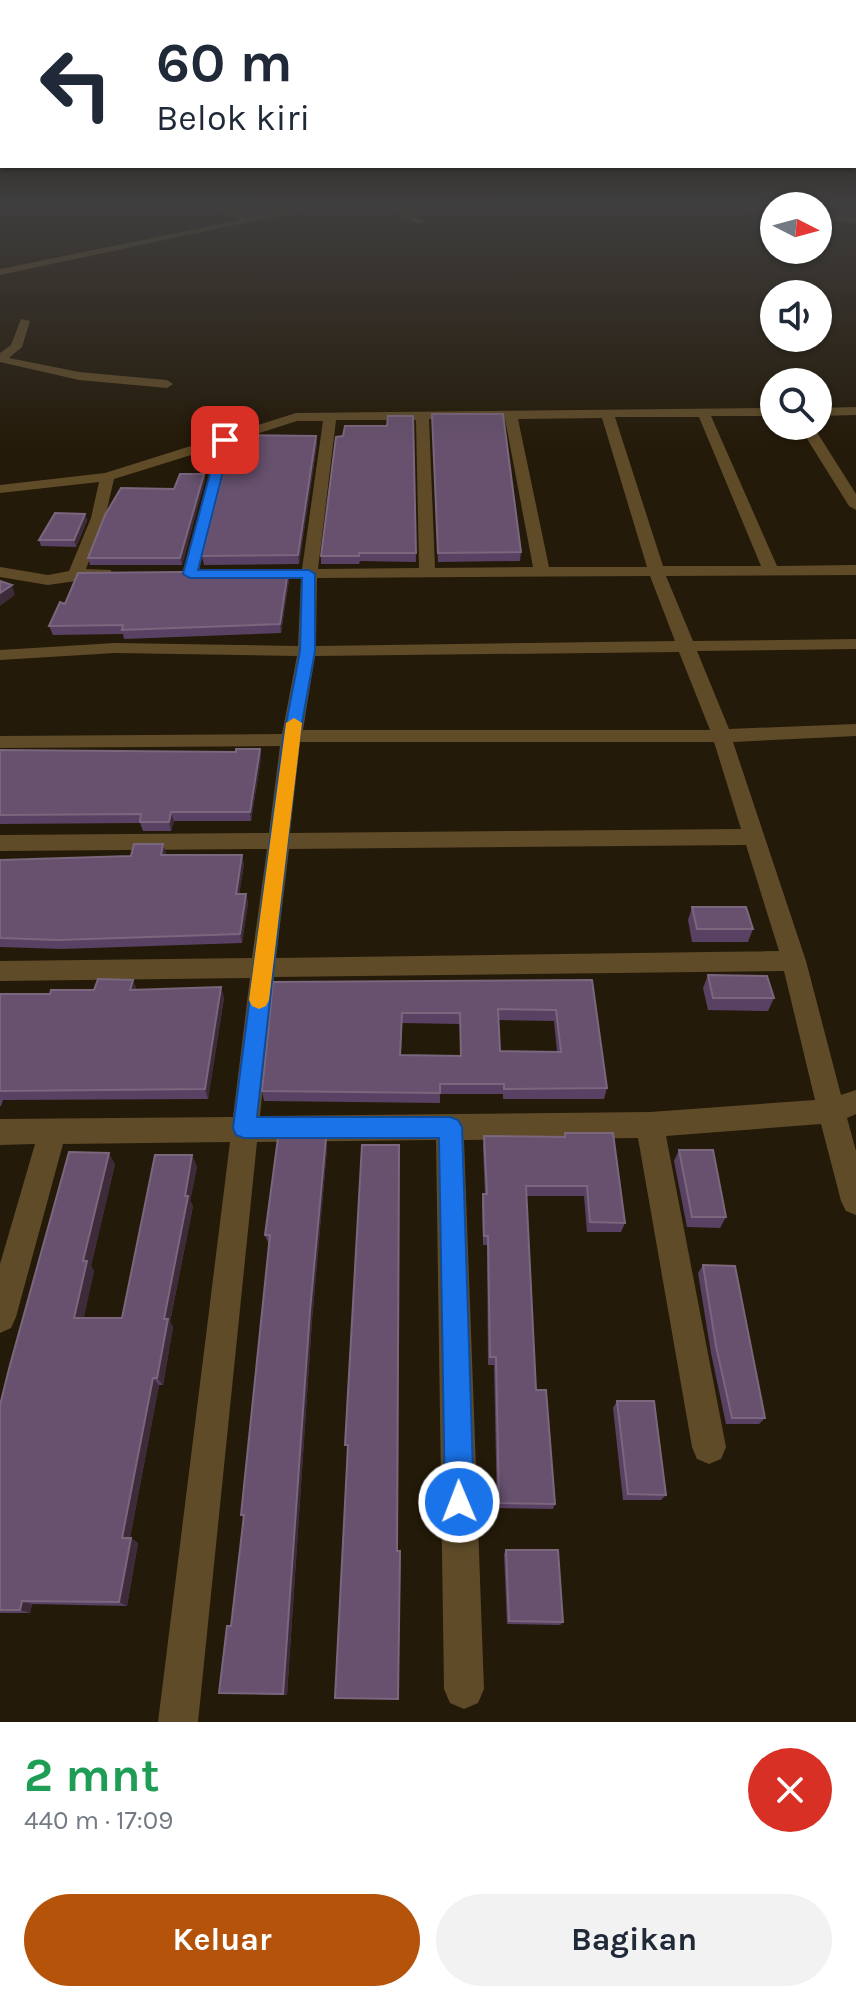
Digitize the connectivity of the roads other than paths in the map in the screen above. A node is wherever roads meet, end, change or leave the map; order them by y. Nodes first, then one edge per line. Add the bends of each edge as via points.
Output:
1 (25, 321) dead end
2 (0, 359) edge
3 (167, 384) dead end
4 (856, 411) edge
5 (703, 412) junction
6 (760, 412) edge
7 (832, 412) edge
8 (607, 413) junction
9 (511, 414) junction
10 (422, 415) junction
11 (330, 416) junction
12 (225, 440) junction
13 (815, 440) edge
14 (107, 477) junction
15 (0, 489) edge
16 (856, 506) edge
17 (856, 570) edge
18 (771, 571) junction
19 (0, 572) edge
20 (129, 573) edge
21 (427, 573) junction
22 (657, 573) junction
23 (76, 574) junction
24 (190, 574) edge
25 (249, 574) edge
26 (309, 574) junction
27 (542, 574) junction
28 (686, 644) junction
29 (856, 644) edge
30 (307, 651) junction
31 (0, 655) edge
32 (855, 732) edge
33 (720, 736) junction
34 (292, 738) junction
35 (0, 742) edge
36 (754, 837) junction
37 (279, 839) junction
38 (0, 843) edge
39 (794, 961) junction
40 (263, 969) junction
41 (0, 971) edge
42 (844, 1107) edge
43 (650, 1125) junction
44 (450, 1127) junction
45 (244, 1128) junction
46 (53, 1131) junction
47 (0, 1132) edge
48 (856, 1201) edge
49 (0, 1317) edge
50 (709, 1447) dead end
51 (464, 1689) dead end
52 (178, 1722) edge

1 - 2 street via 16,347
2 - 3 street via 115,382
4 - 7 street
5 - 6 street
5 - 8 street
5 - 18 street
8 - 9 street
8 - 22 street
9 - 10 street
9 - 27 street
10 - 11 street
10 - 21 street
11 - 12 street via 296,417
11 - 26 street
12 - 14 street
12 - 24 street
13 - 16 street
14 - 15 street
14 - 23 street
17 - 18 street
18 - 22 street
19 - 23 street via 48,580
20 - 23 street
21 - 26 street
21 - 27 street
22 - 27 street
22 - 28 street
25 - 26 street
26 - 30 street
28 - 29 street
28 - 30 street
28 - 33 street
30 - 31 street via 128,648
30 - 34 street
32 - 33 street
33 - 34 street
33 - 36 street
34 - 35 street
34 - 37 street
36 - 37 street
36 - 39 street
37 - 38 street
37 - 40 street
39 - 40 street
39 - 42 street
40 - 41 street
40 - 45 street
42 - 43 street
42 - 48 street
43 - 44 street
43 - 50 street
44 - 45 street
44 - 51 street
45 - 46 street
45 - 52 street
46 - 47 street
46 - 49 street

